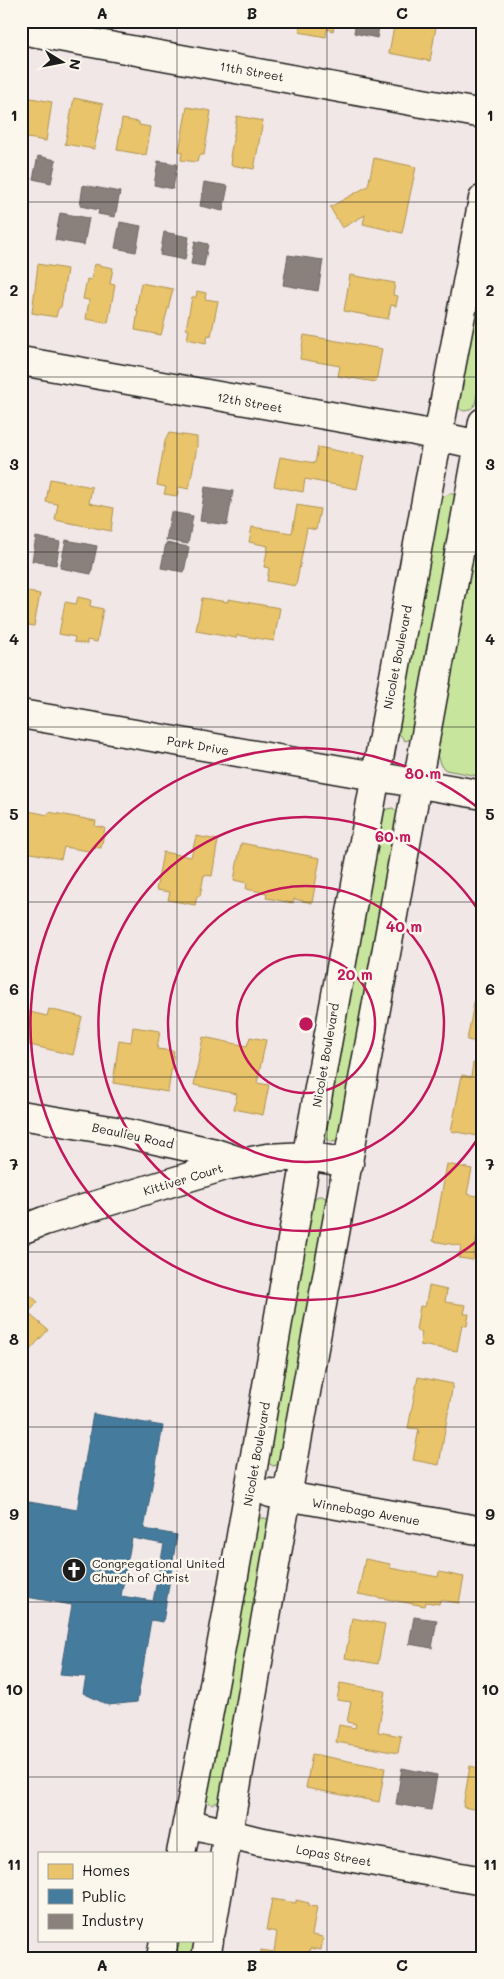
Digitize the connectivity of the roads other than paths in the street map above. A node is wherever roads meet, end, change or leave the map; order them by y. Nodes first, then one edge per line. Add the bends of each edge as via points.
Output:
1 (21, 30) edge
2 (483, 114) edge
3 (483, 199) edge
4 (21, 361) edge
5 (481, 434) edge
6 (438, 436) junction
7 (21, 714) edge
8 (375, 776) junction
9 (416, 784) junction
10 (483, 795) edge
11 (21, 1115) edge
12 (306, 1156) junction
13 (243, 1163) junction
14 (349, 1163) junction
15 (21, 1230) edge
16 (250, 1489) junction
17 (287, 1496) junction
18 (483, 1531) edge
19 (187, 1823) junction
20 (229, 1835) junction
21 (181, 1852) edge
22 (483, 1881) edge
23 (212, 1926) edge
24 (164, 1942) edge
25 (209, 1942) edge
26 (161, 1958) edge
27 (206, 1958) edge

1 - 2 street, 11th Street
3 - 6 street, Nicolet Boulevard
4 - 6 street, 12th Street
5 - 6 street, 12th Street
5 - 9 street
6 - 8 street, Nicolet Boulevard
7 - 8 street, Park Drive
8 - 9 street, Park Drive
8 - 12 street, Nicolet Boulevard
9 - 10 street, Park Drive
9 - 14 street
11 - 13 street, Beaulieu Road via 116,1131 215,1153
12 - 13 street, Kittiver Court
12 - 14 street, Kittiver Court
12 - 16 street, Nicolet Boulevard
13 - 15 street, Kittiver Court
14 - 17 street
16 - 17 street, Winnebago Avenue
16 - 19 street, Nicolet Boulevard
17 - 18 street, Winnebago Avenue
17 - 20 street
19 - 20 street, Lopas Street
19 - 21 street, Nicolet Boulevard
20 - 22 street, Lopas Street
20 - 23 street
24 - 26 street
25 - 27 street

